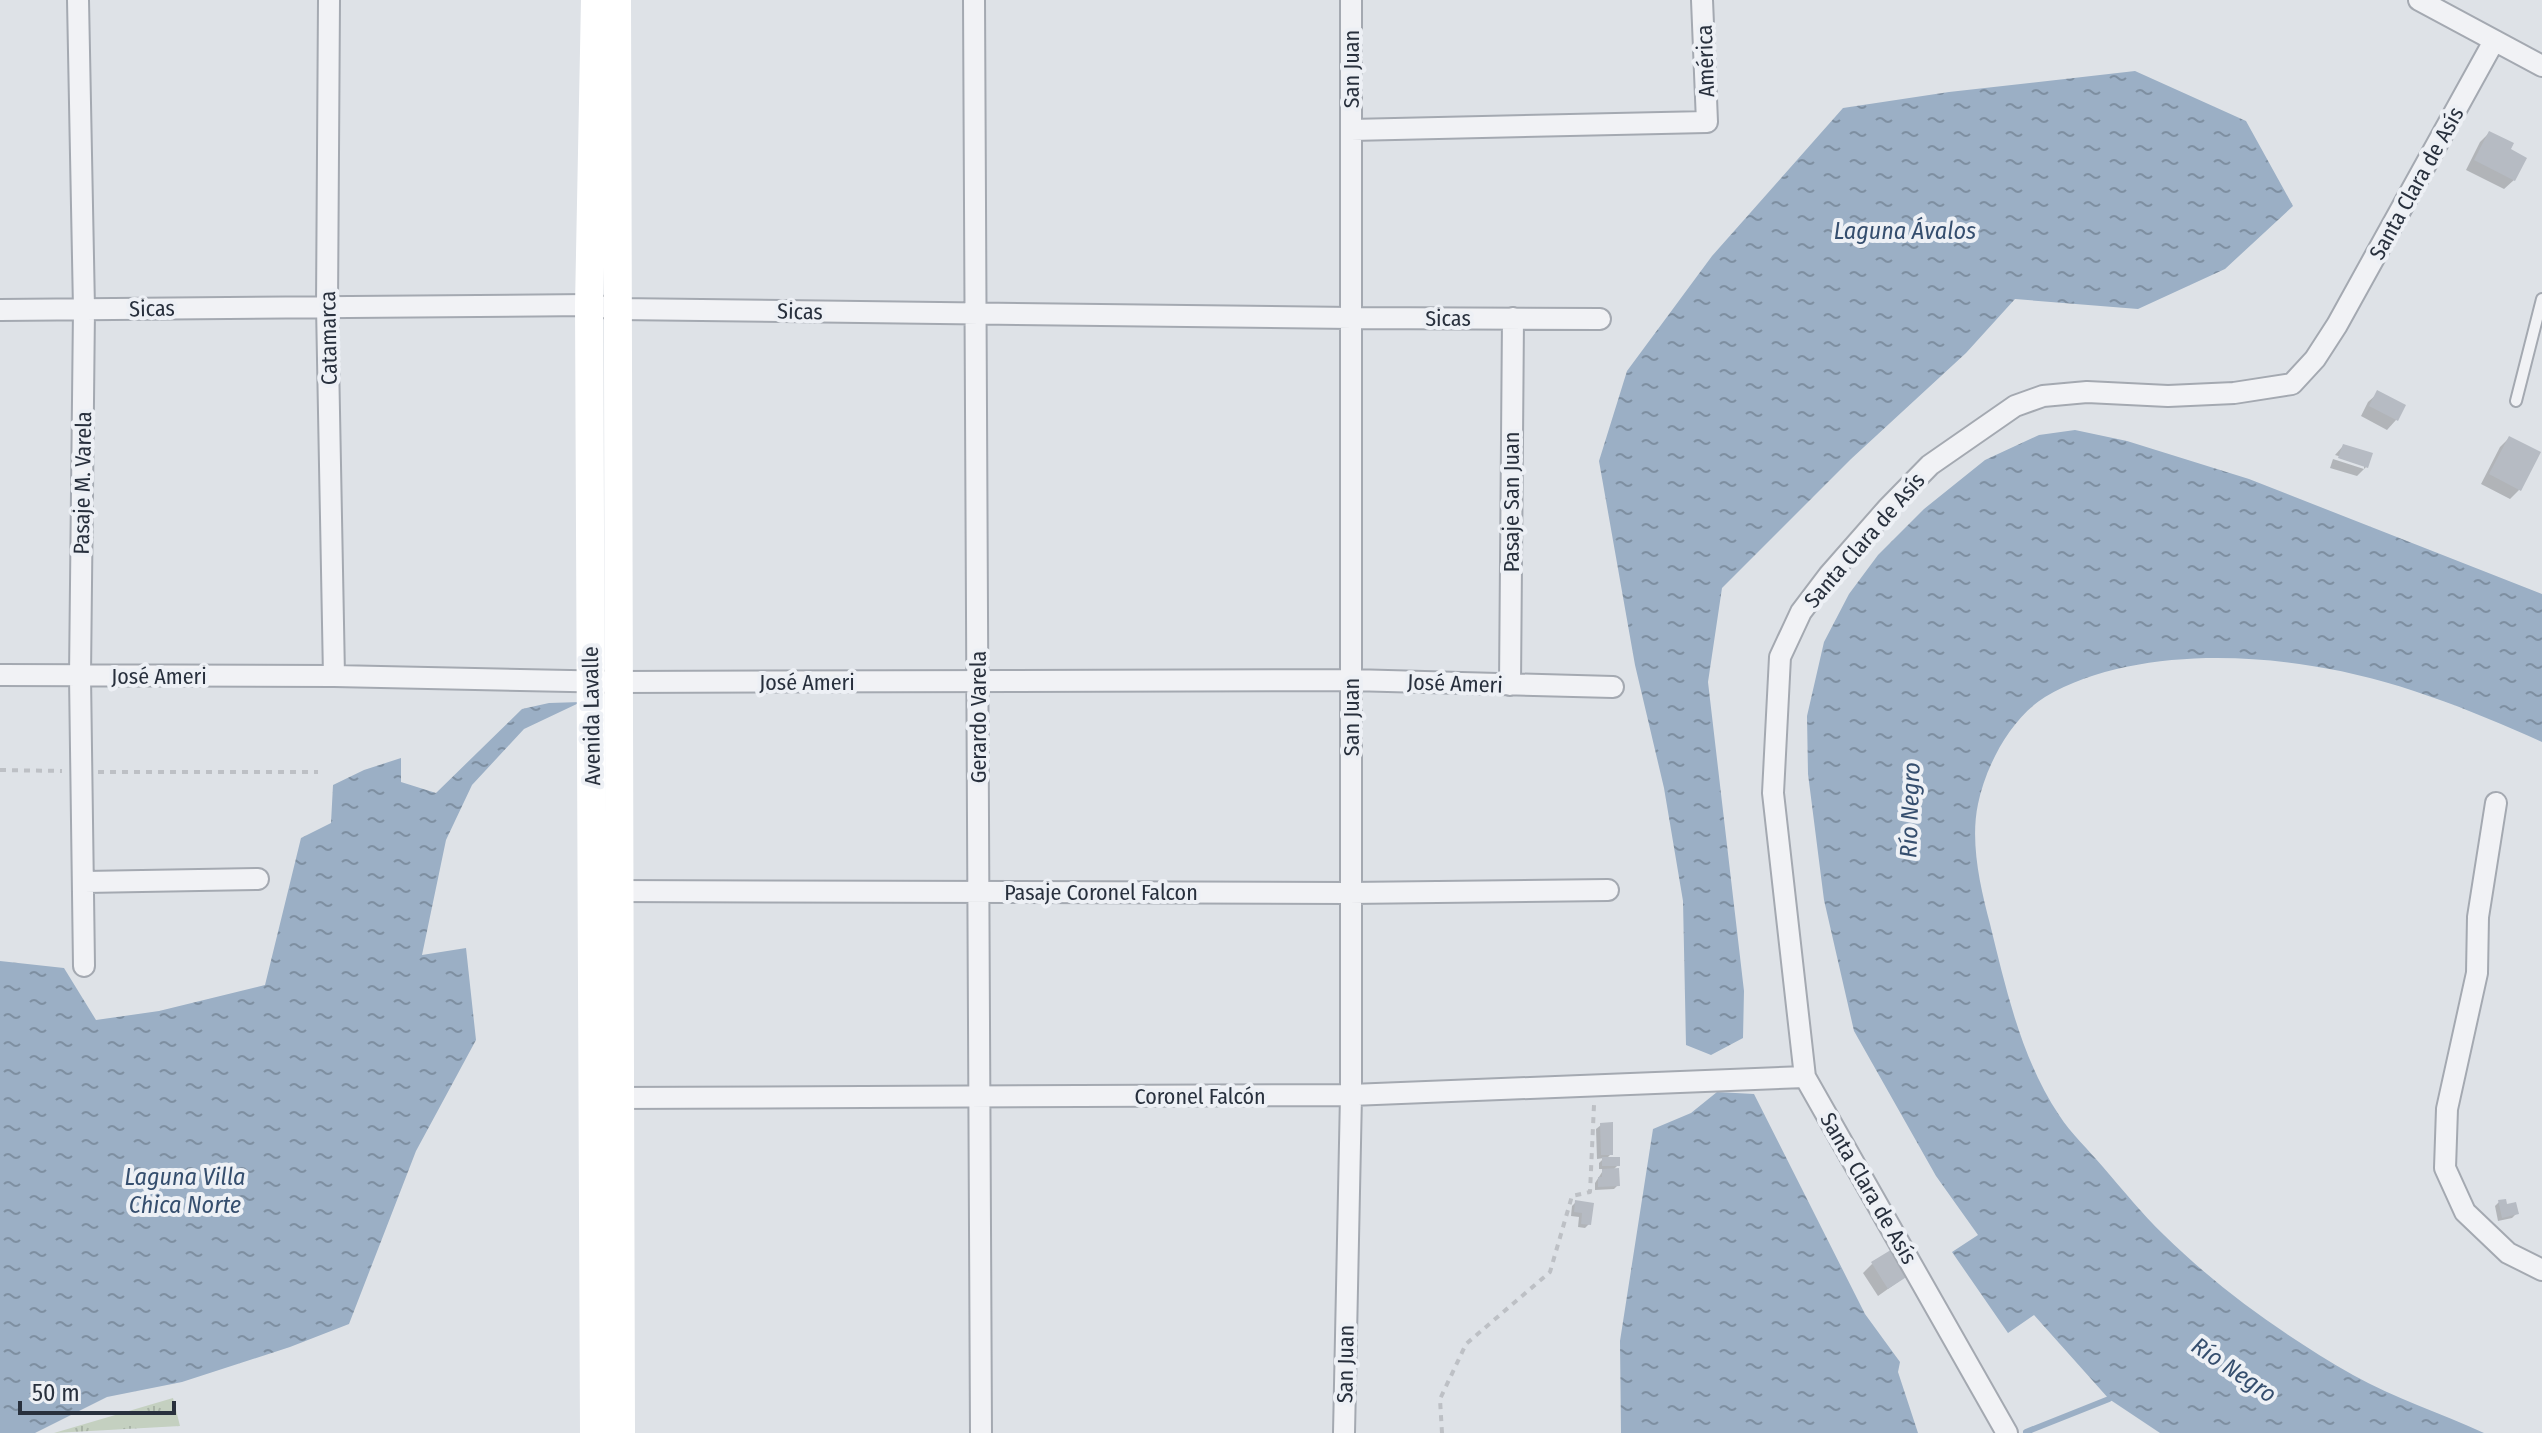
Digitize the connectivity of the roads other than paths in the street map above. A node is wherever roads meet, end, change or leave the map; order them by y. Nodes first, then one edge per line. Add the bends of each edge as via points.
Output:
1 (78, 0) edge
2 (329, 0) edge
3 (595, 0) edge
4 (617, 0) edge
5 (974, 0) edge
6 (1351, 0) edge
7 (1702, 0) edge
8 (2419, 0) edge
9 (2494, 41) junction
10 (2542, 66) edge
11 (1351, 130) junction
12 (2542, 299) edge
13 (589, 305) junction
14 (327, 306) junction
15 (84, 309) junction
16 (618, 309) junction
17 (0, 310) edge
18 (977, 314) junction
19 (1352, 318) junction
20 (1513, 318) junction
21 (1600, 319) dead end
22 (2516, 401) dead end
23 (0, 675) edge
24 (80, 676) junction
25 (334, 676) junction
26 (590, 680) junction
27 (1351, 680) junction
28 (978, 681) junction
29 (619, 682) junction
30 (1510, 685) junction
31 (1613, 687) dead end
32 (2496, 803) dead end
33 (258, 879) dead end
34 (85, 882) junction
35 (1608, 890) dead end
36 (606, 891) junction
37 (977, 892) junction
38 (1349, 893) junction
39 (84, 966) dead end
40 (1805, 1077) junction
41 (1351, 1095) junction
42 (608, 1098) junction
43 (979, 1098) junction
44 (2542, 1270) edge
45 (594, 1433) edge
46 (621, 1433) edge
47 (981, 1433) edge
48 (1344, 1433) edge
49 (2007, 1433) edge

1 - 15 street, Pasaje M. Varela
2 - 14 street, Catamarca
3 - 13 main road, Avenida Lavalle
4 - 16 main road, Avenida Lavalle
5 - 18 street, Gerardo Varela
6 - 11 street, San Juan
7 - 11 street, América via 1707,122
8 - 9 street
9 - 10 street
9 - 40 street, Santa Clara de Asís via 2337,325 2292,384 2234,393 2087,392 2043,396 2015,406 1930,465 1801,612 1780,657 1773,793
11 - 19 street, San Juan
12 - 22 lane
13 - 14 street, Sicas
13 - 16 street, Sicas
13 - 26 main road, Avenida Lavalle
14 - 15 street, Sicas
14 - 25 street, Catamarca
15 - 17 street, Sicas
15 - 24 street, Pasaje M. Varela
16 - 18 street, Sicas
16 - 29 main road, Avenida Lavalle
18 - 19 street, Sicas
18 - 28 street, Gerardo Varela
19 - 20 street, Sicas
19 - 27 street, San Juan
20 - 21 street, Sicas
20 - 30 street, Pasaje San Juan
23 - 24 street, José Ameri
24 - 25 street, José Ameri
24 - 34 street, Pasaje M. Varela
25 - 26 street, José Ameri
26 - 29 street, José Ameri
26 - 36 main road, Avenida Lavalle
27 - 28 street, José Ameri
27 - 30 street, José Ameri
27 - 38 street, San Juan
28 - 29 street, José Ameri
28 - 37 street, Gerardo Varela
29 - 36 main road, Avenida Lavalle
30 - 31 street, José Ameri
32 - 44 street via 2478,917 2477,973 2447,1109 2445,1168 2465,1212 2508,1253
33 - 34 street
34 - 39 street, Pasaje M. Varela
35 - 38 street, Pasaje Coronel Falcon
36 - 37 street, Pasaje Coronel Falcon
36 - 42 main road, Avenida Lavalle
37 - 38 street, Pasaje Coronel Falcon
37 - 43 street, Gerardo Varela
38 - 41 street, San Juan
40 - 41 street, Coronel Falcón
40 - 49 street, Santa Clara de Asís
41 - 43 street, Coronel Falcón
41 - 48 street, San Juan
42 - 43 street, Coronel Falcón
42 - 45 main road, Avenida Lavalle
42 - 46 main road, Avenida Lavalle
43 - 47 street, Gerardo Varela

